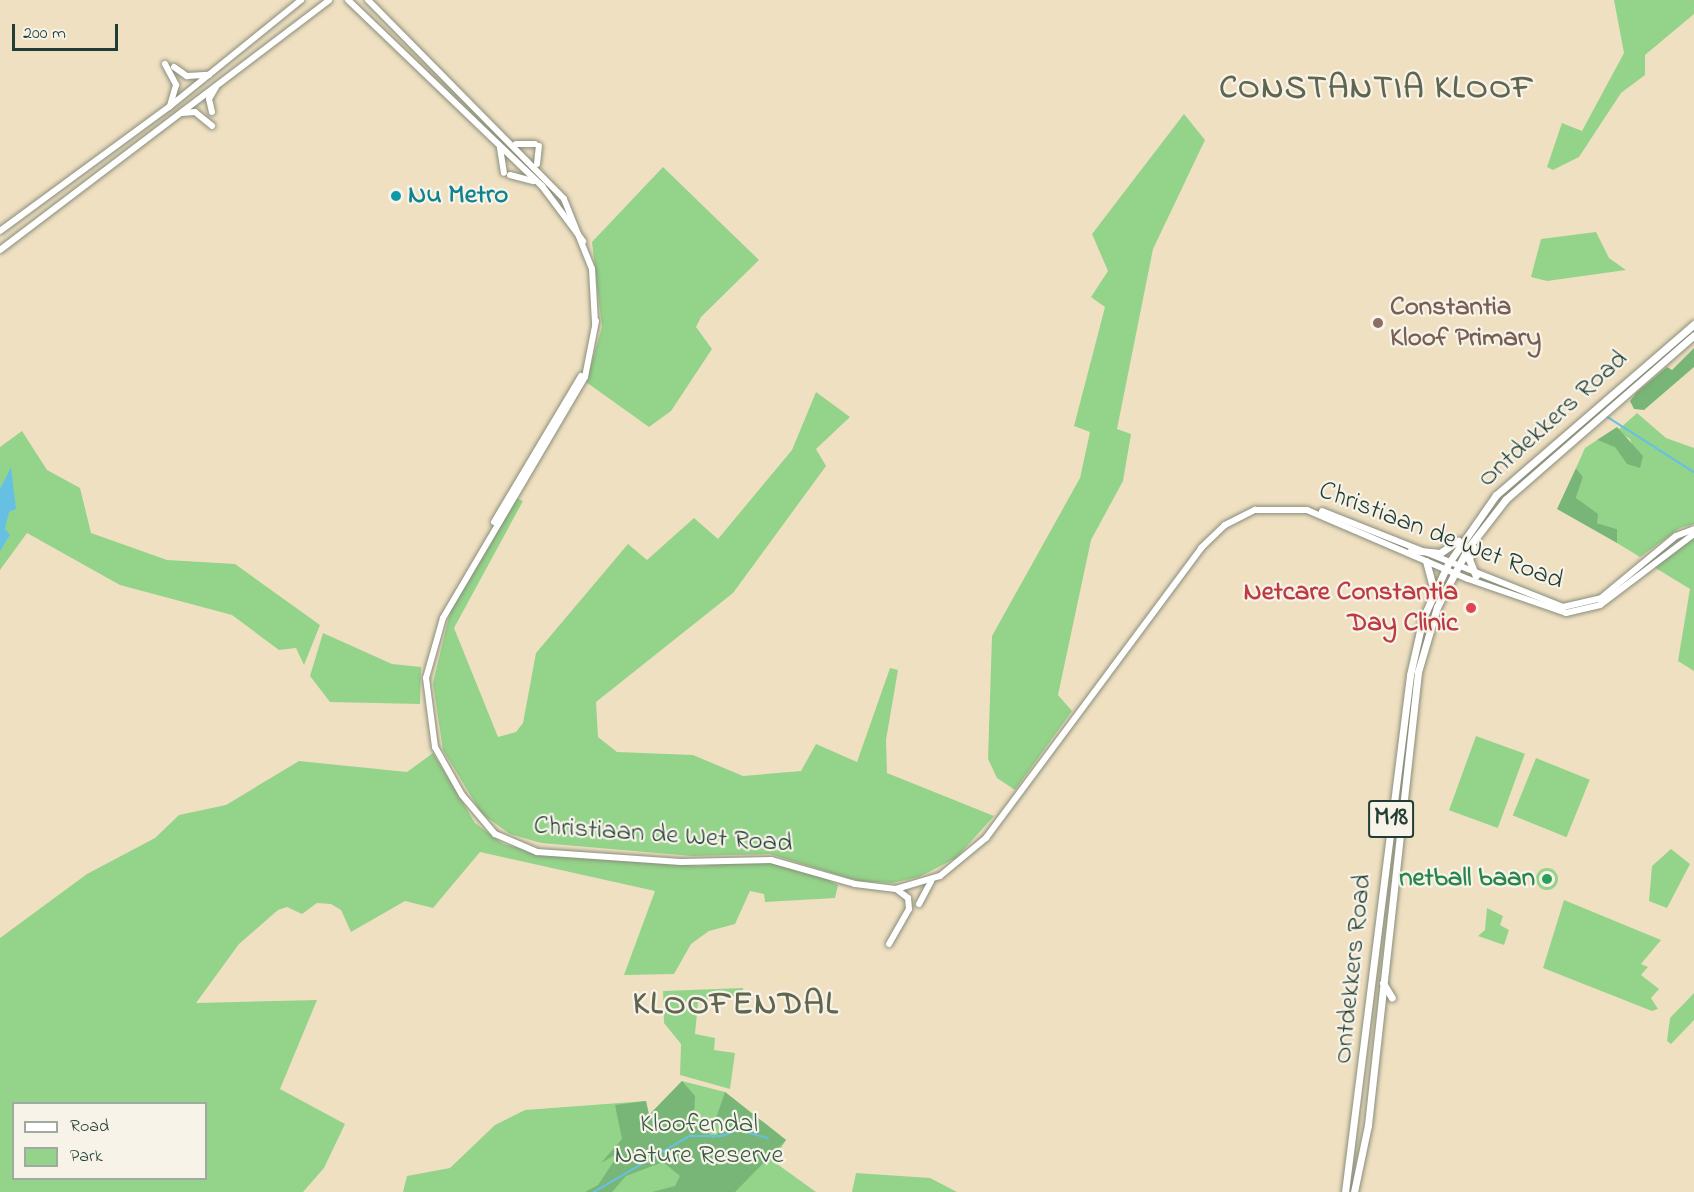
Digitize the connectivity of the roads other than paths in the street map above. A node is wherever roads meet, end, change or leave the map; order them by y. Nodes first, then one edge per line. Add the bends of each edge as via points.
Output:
1 (299, 0) edge
2 (329, 0) edge
3 (348, 0) edge
4 (370, 0) edge
5 (165, 64) dead end
6 (174, 67) dead end
7 (209, 75) junction
8 (222, 80) junction
9 (169, 107) junction
10 (212, 112) dead end
11 (177, 114) junction
12 (212, 126) dead end
13 (509, 141) junction
14 (497, 145) junction
15 (540, 169) junction
16 (542, 186) junction
17 (0, 231) edge
18 (585, 244) junction
19 (0, 250) edge
20 (1694, 322) edge
21 (1694, 336) edge
22 (1496, 495) junction
23 (1484, 526) junction
24 (1694, 529) edge
25 (1694, 534) edge
26 (1201, 548) junction
27 (1411, 550) junction
28 (1426, 561) junction
29 (1446, 567) junction
30 (1454, 570) junction
31 (1476, 576) junction
32 (1423, 618) junction
33 (977, 848) junction
34 (934, 878) junction
35 (894, 889) junction
36 (919, 904) dead end
37 (889, 944) dead end
38 (1383, 983) junction
39 (1392, 998) dead end
40 (1345, 1192) edge
41 (1354, 1192) edge

1 - 7 main road
2 - 8 main road
3 - 14 main road, Christiaan de Wet Road
4 - 13 main road, Christiaan de Wet Road
5 - 9 main road via 176,85
6 - 7 main road via 187,76
7 - 9 main road
8 - 10 main road via 210,96
8 - 11 main road
9 - 17 main road
11 - 12 main road via 195,112
11 - 19 main road
13 - 15 main road, Christiaan de Wet Road
13 - 15 main road via 537,145 534,155
14 - 16 main road, Christiaan de Wet Road
14 - 16 main road via 507,174 523,175
15 - 18 main road, Christiaan de Wet Road via 570,208
16 - 18 main road, Christiaan de Wet Road
18 - 35 main road, Christiaan de Wet Road via 596,321 581,376 437,630 425,697 440,759 472,811 495,834 525,849 562,854 781,861 864,886
20 - 22 main road, Ontdekkers Road / M18
21 - 23 main road, Ontdekkers Road / M18 via 1533,472
22 - 27 main road via 1449,551
22 - 29 main road, Ontdekkers Road / M18
23 - 30 main road, Ontdekkers Road / M18
23 - 31 main road via 1469,555
24 - 31 main road, Christiaan de Wet Road via 1584,605 1555,606
25 - 30 main road, Christiaan de Wet Road via 1609,599 1574,612 1541,608
26 - 27 main road, Christiaan de Wet Road via 1236,514 1287,503 1316,509
26 - 28 main road, Christiaan de Wet Road via 1233,519 1279,506 1319,514
26 - 33 main road, Christiaan de Wet Road
27 - 29 main road, Christiaan de Wet Road
28 - 29 main road, Christiaan de Wet Road
28 - 32 main road via 1435,579
29 - 30 main road, Christiaan de Wet Road
29 - 32 main road, Ontdekkers Road / M18
30 - 31 main road, Christiaan de Wet Road
30 - 38 main road, Ontdekkers Road / M18 via 1426,636 1418,672
32 - 40 main road, Ontdekkers Road / M18 via 1410,675
33 - 34 main road, Christiaan de Wet Road
33 - 35 main road, Christiaan de Wet Road via 945,869
34 - 35 main road, Christiaan de Wet Road
34 - 36 main road
35 - 37 main road via 908,898 909,909
38 - 39 main road
38 - 41 main road, Ontdekkers Road / M18 via 1368,1125

